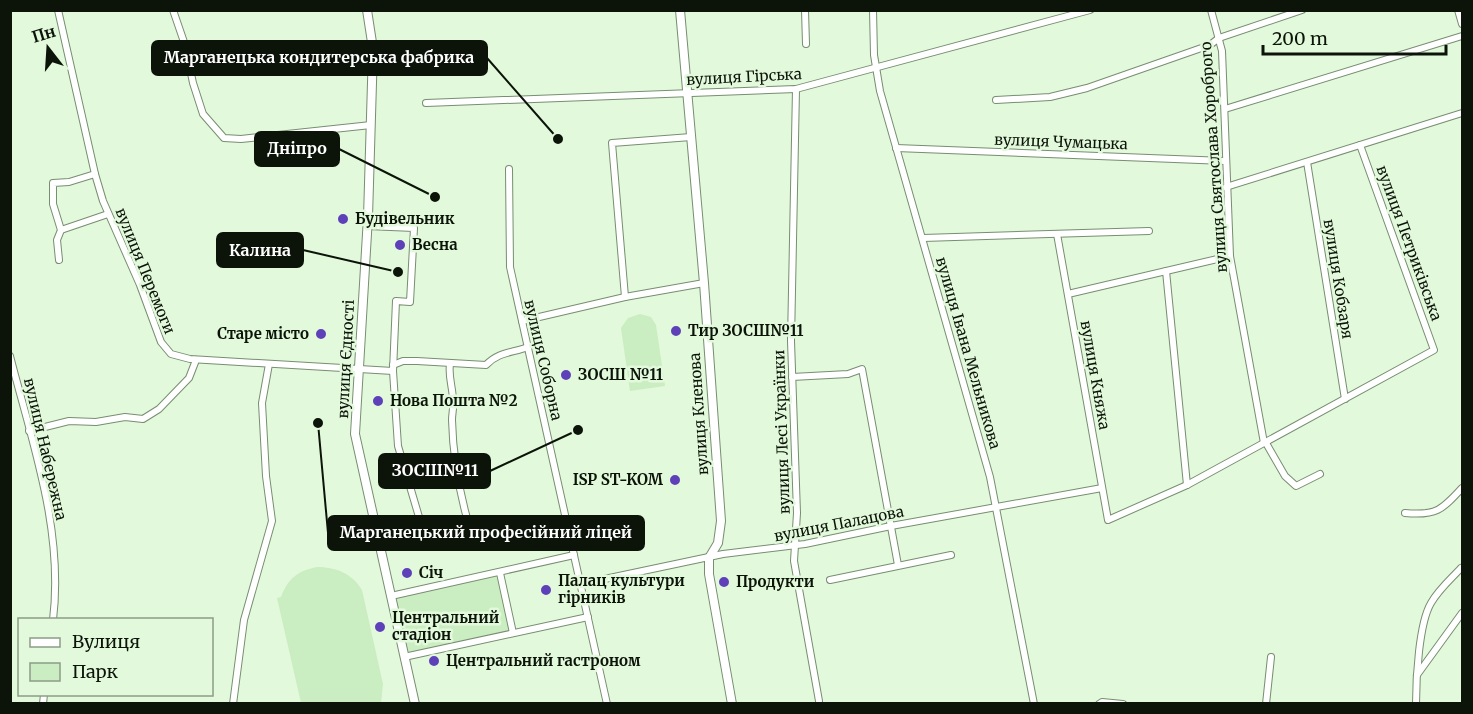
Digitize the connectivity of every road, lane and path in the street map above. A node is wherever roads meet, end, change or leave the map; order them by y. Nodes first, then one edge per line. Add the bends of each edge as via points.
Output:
1 (58, 10) edge
2 (173, 10) edge
3 (367, 10) edge
4 (680, 10) edge
5 (805, 10) edge
6 (873, 10) edge
7 (1090, 10) edge
8 (1211, 10) edge
9 (1302, 10) edge
10 (1458, 10) edge
11 (1462, 24) edge
12 (1462, 36) edge
13 (1219, 38) junction
14 (806, 44) dead end
15 (876, 69) junction
16 (796, 89) junction
17 (687, 93) junction
18 (996, 100) dead end
19 (426, 103) dead end
20 (1224, 109) junction
21 (1462, 113) edge
22 (371, 125) junction
23 (691, 137) junction
24 (1360, 145) junction
25 (896, 148) junction
26 (1226, 161) junction
27 (1307, 162) junction
28 (509, 169) dead end
29 (95, 174) junction
30 (1226, 187) junction
31 (108, 214) junction
32 (367, 226) junction
33 (61, 230) junction
34 (1149, 231) dead end
35 (1057, 234) junction
36 (923, 238) junction
37 (1230, 256) junction
38 (59, 260) dead end
39 (1166, 271) junction
40 (704, 283) junction
41 (1068, 294) junction
42 (625, 297) junction
43 (522, 321) junction
44 (528, 348) junction
45 (10, 356) edge
46 (196, 360) junction
47 (270, 364) junction
48 (450, 364) junction
49 (393, 368) junction
50 (359, 369) junction
51 (792, 377) junction
52 (1345, 399) junction
53 (29, 431) junction
54 (1265, 443) junction
55 (1320, 474) dead end
56 (1187, 485) junction
57 (1102, 488) junction
58 (1462, 488) edge
59 (995, 508) junction
60 (1405, 513) dead end
61 (891, 526) junction
62 (794, 546) junction
63 (574, 555) junction
64 (951, 555) dead end
65 (709, 558) junction
66 (898, 565) junction
67 (1461, 568) edge
68 (500, 573) junction
69 (830, 580) dead end
70 (581, 584) junction
71 (391, 596) junction
72 (1462, 613) edge
73 (53, 618) edge
74 (588, 618) junction
75 (513, 633) junction
76 (404, 657) junction
77 (1271, 657) dead end
78 (1416, 675) junction
79 (819, 701) dead end
80 (233, 704) edge
81 (415, 704) edge
82 (607, 704) edge
83 (732, 704) edge
84 (1034, 704) edge
85 (1099, 704) edge
86 (1123, 704) edge
87 (1266, 704) edge
88 (1416, 704) edge

1 - 29 street, вулиця Перемоги
2 - 22 street via 202,114 225,138
3 - 22 street, вулиця Єдності via 373,49
4 - 17 street, вулиця Кленова
5 - 14 street
6 - 15 street, вулиця Івана Мельникова
7 - 15 street, вулиця Гірська
8 - 13 street, вулиця Святослава Хороброго
9 - 13 street
10 - 11 street
12 - 20 street
13 - 18 street via 1210,45 1087,88 1050,97
13 - 20 street, вулиця Святослава Хороброго
15 - 16 street, вулиця Гірська
15 - 25 street, вулиця Івана Мельникова
16 - 17 street, вулиця Гірська
16 - 51 street, вулиця Лесі Українки
17 - 19 street, вулиця Гірська
17 - 23 street, вулиця Кленова
20 - 26 street, вулиця Святослава Хороброго
21 - 24 street
22 - 32 street, вулиця Єдності
23 - 40 street, вулиця Кленова
23 - 42 street via 612,143
24 - 27 street
24 - 52 street, вулиця Петриківська via 1434,350
25 - 26 street, вулиця Чумацька
25 - 36 street, вулиця Івана Мельникова
26 - 30 street, вулиця Святослава Хороброго
27 - 30 street
27 - 52 street, вулиця Кобзаря
28 - 43 street, вулиця Соборна via 510,267
29 - 31 street, вулиця Перемоги
29 - 33 street via 53,183 53,204
30 - 37 street, вулиця Святослава Хороброго
31 - 33 street
31 - 46 street, вулиця Перемоги via 161,342 171,354
32 - 49 street via 414,228 410,302 396,301
32 - 50 street, вулиця Єдності
33 - 38 street via 57,240
34 - 35 street
35 - 36 street
35 - 41 street, вулиця Княжа
36 - 59 street, вулиця Івана Мельникова via 990,477
37 - 39 street
37 - 54 street, вулиця Святослава Хороброго
39 - 41 street
39 - 56 street
40 - 42 street
40 - 65 street, вулиця Кленова via 721,521 718,543
41 - 57 street, вулиця Княжа
42 - 43 street
43 - 44 street, вулиця Соборна
44 - 48 street, вулиця Перемоги via 501,354 486,365
44 - 63 street, вулиця Соборна
45 - 53 street, вулиця Набережна
46 - 47 street, вулиця Перемоги
46 - 53 street via 189,378 159,409 142,418 69,421
47 - 50 street, вулиця Перемоги
47 - 80 street via 262,403 272,521 244,620
48 - 49 street, вулиця Перемоги via 403,361
48 - 49 street via 456,459 472,539 445,547 442,540 427,544 398,446
49 - 50 street, вулиця Перемоги
50 - 71 street, вулиця Єдності via 355,434
51 - 61 street via 848,374 862,369
51 - 62 street, вулиця Лесі Українки via 797,513
52 - 54 street
53 - 73 street, вулиця Набережна via 52,527 56,596
54 - 55 street via 1285,476 1296,486
54 - 56 street
56 - 57 street, вулиця Княжа via 1108,520
57 - 59 street, вулиця Палацова
58 - 60 street via 1437,511 1424,515
59 - 61 street, вулиця Палацова
59 - 84 street, вулиця Івана Мельникова
61 - 62 street, вулиця Палацова
61 - 66 street
62 - 65 street, вулиця Палацова
62 - 79 street, вулиця Лесі Українки
63 - 68 street
63 - 70 street, вулиця Соборна
64 - 66 street
65 - 70 street, вулиця Палацова
65 - 83 street, вулиця Кленова
66 - 69 street
67 - 78 street via 1441,588 1426,612
68 - 71 street
68 - 75 street
70 - 74 street, вулиця Соборна
71 - 76 street, вулиця Єдності
72 - 78 street
74 - 75 street
74 - 82 street, вулиця Соборна
75 - 76 street
76 - 81 street, вулиця Єдності
77 - 87 street
78 - 88 street
85 - 86 street

